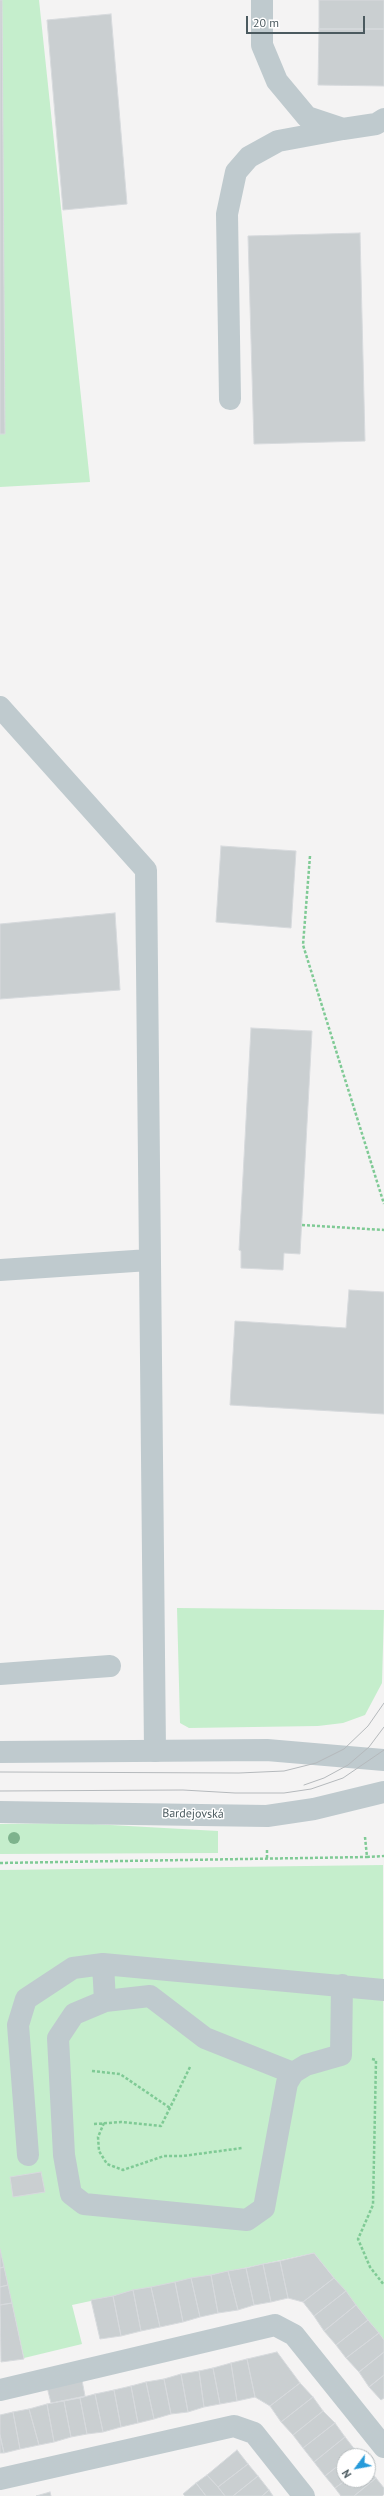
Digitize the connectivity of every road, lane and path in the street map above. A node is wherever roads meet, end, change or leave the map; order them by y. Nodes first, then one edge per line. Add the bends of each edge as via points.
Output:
1 (262, 0) edge
2 (384, 119) edge
3 (343, 129) junction
4 (230, 399) dead end
5 (0, 707) edge
6 (310, 856) dead end
7 (384, 1204) edge
8 (302, 1225) dead end
9 (384, 1230) edge
10 (150, 1260) junction
11 (0, 1270) edge
12 (110, 1666) dead end
13 (0, 1674) edge
14 (154, 1751) junction
15 (0, 1752) edge
16 (384, 1760) edge
17 (384, 1792) edge
18 (0, 1812) edge
19 (365, 1837) dead end
20 (384, 1856) edge
21 (367, 1857) junction
22 (0, 1863) edge
23 (103, 1964) junction
24 (342, 1986) junction
25 (384, 1990) edge
26 (105, 2001) junction
27 (205, 2038) junction
28 (341, 2055) junction
29 (59, 2069) junction
30 (293, 2073) junction
31 (170, 2108) junction
32 (104, 2123) junction
33 (63, 2134) junction
34 (276, 2142) junction
35 (28, 2154) dead end
36 (384, 2285) edge
37 (0, 2390) edge
38 (384, 2447) edge
39 (0, 2479) edge
40 (304, 2496) edge

1 - 3 street via 262,45 277,81 307,117
2 - 3 street via 376,124
3 - 4 street via 278,141 249,157 236,172 227,214
5 - 10 street via 146,870
6 - 7 path via 303,945
8 - 9 path
10 - 11 street
10 - 14 street
12 - 13 street
14 - 15 street
14 - 16 street via 267,1750
17 - 18 street, Bardejovská via 314,1809 267,1816
19 - 21 path
20 - 21 path
21 - 22 path
23 - 24 street
23 - 26 street
23 - 35 street via 73,1968 26,1999 18,2025
24 - 25 street
24 - 28 street
26 - 27 street via 150,1996
26 - 29 street via 74,2014 58,2038
27 - 30 street
27 - 31 path
28 - 30 street via 306,2065
28 - 36 path via 376,2060 373,2205 358,2239 370,2267
29 - 31 path via 120,2074
29 - 33 street
30 - 34 street via 287,2083
31 - 32 path via 161,2126
32 - 33 path via 81,2126
32 - 34 path via 98,2137 99,2150 107,2164 123,2170 164,2156 183,2156
33 - 34 street via 71,2194 84,2204 247,2220 264,2208
37 - 38 street via 275,2325 294,2336
39 - 40 street via 234,2426 254,2433

